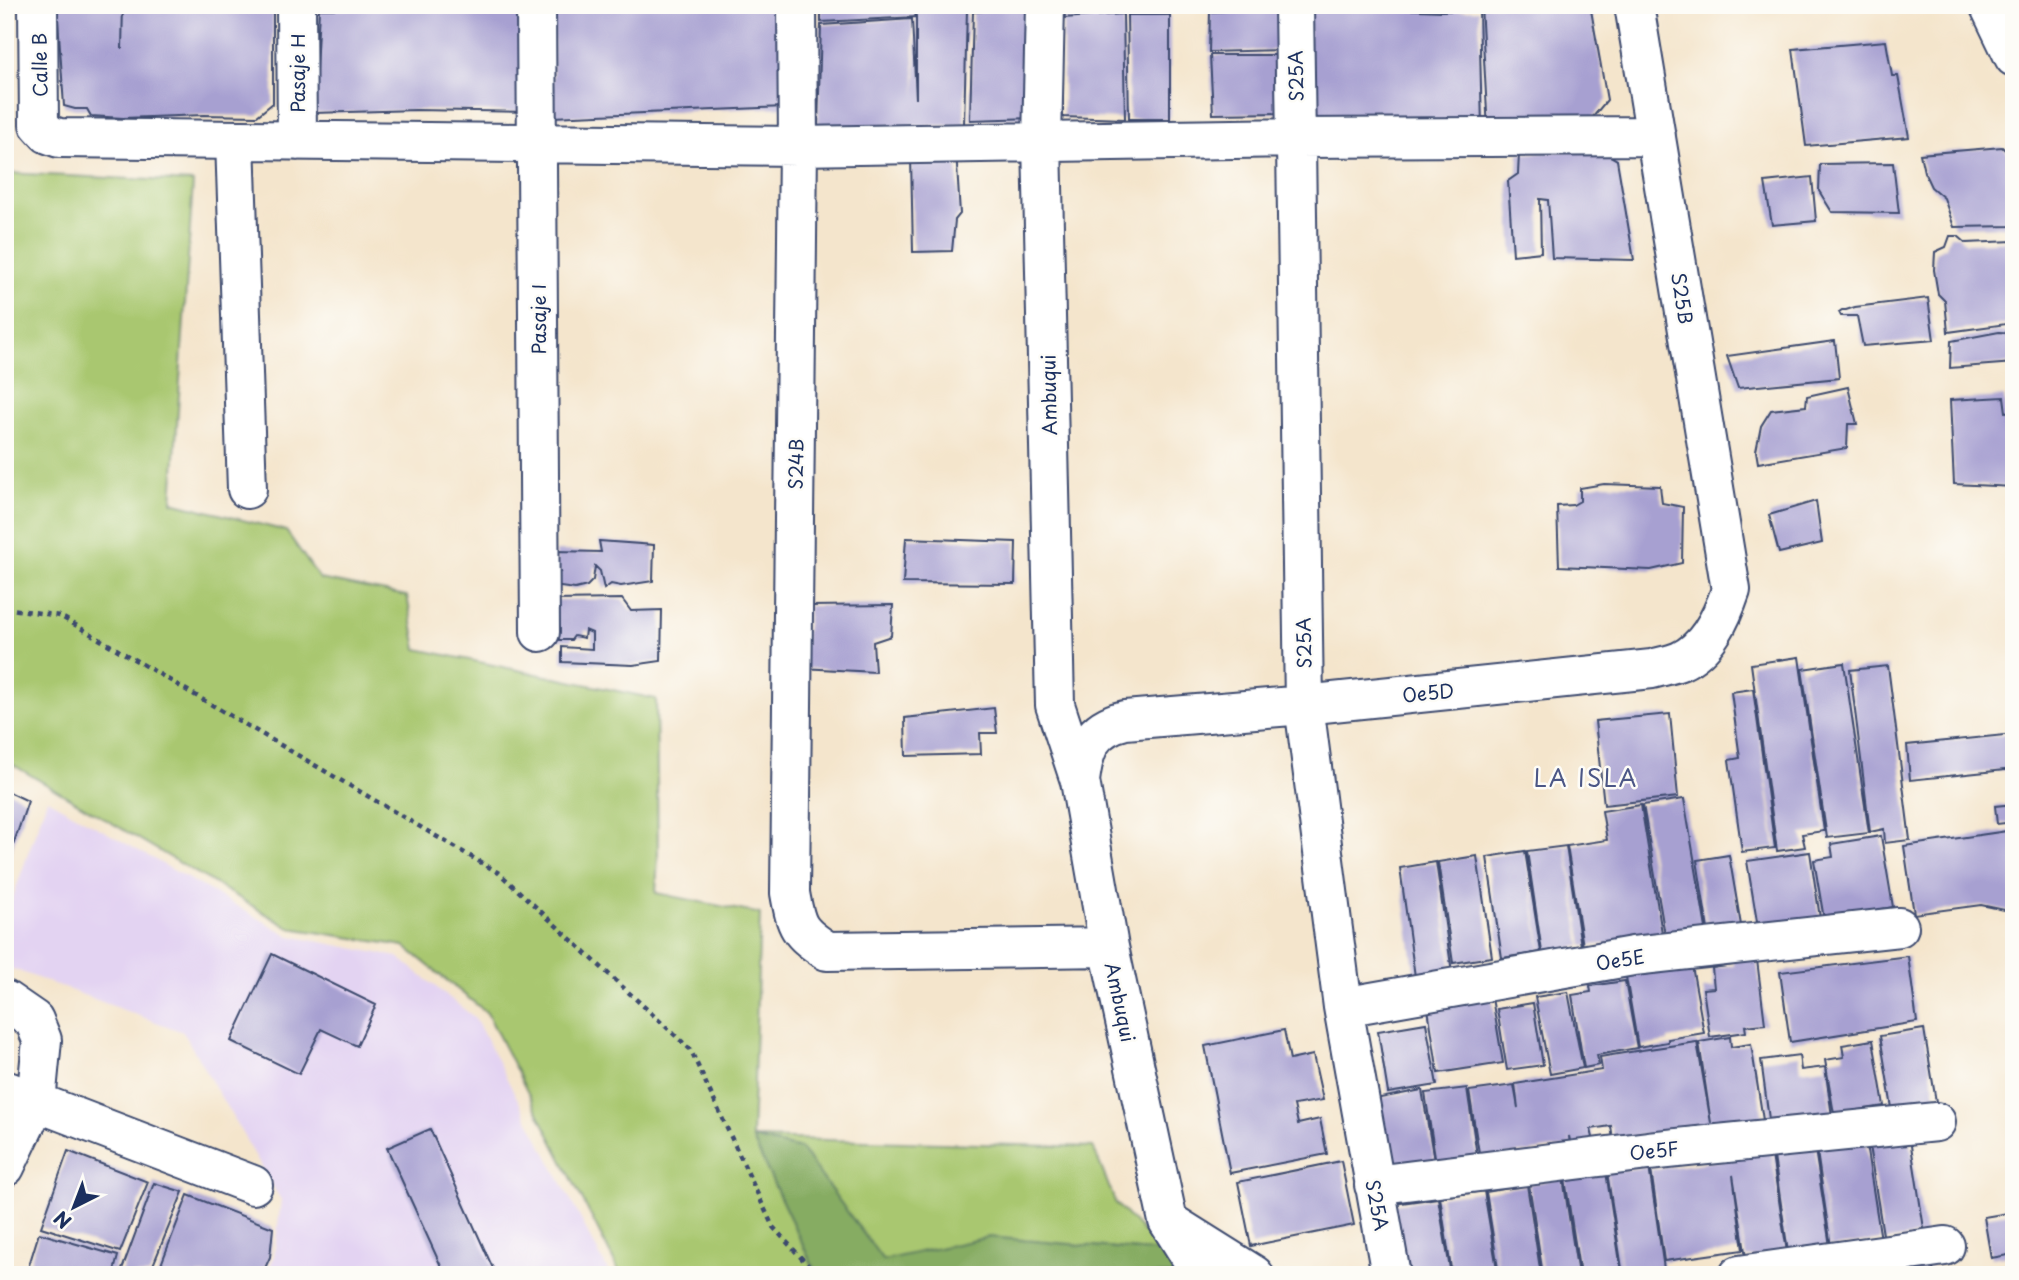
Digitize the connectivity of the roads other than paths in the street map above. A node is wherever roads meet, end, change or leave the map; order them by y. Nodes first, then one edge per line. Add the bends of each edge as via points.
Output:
1 (38, 5) edge
2 (296, 5) edge
3 (536, 5) edge
4 (797, 5) edge
5 (1045, 5) edge
6 (1294, 5) edge
7 (1634, 5) edge
8 (1989, 5) edge
9 (2014, 57) edge
10 (1656, 136) junction
11 (1296, 138) junction
12 (235, 141) junction
13 (298, 141) junction
14 (1042, 142) junction
15 (537, 144) junction
16 (798, 146) junction
17 (247, 489) dead end
18 (1731, 590) joint
19 (540, 632) dead end
20 (1304, 705) junction
21 (1092, 738) joint
22 (1080, 781) junction
23 (1899, 927) dead end
24 (1110, 947) junction
25 (5, 1000) edge
26 (1343, 1007) junction
27 (20, 1096) edge
28 (1936, 1122) dead end
29 (5, 1167) edge
30 (253, 1185) dead end
31 (1374, 1185) junction
32 (1168, 1221) junction
33 (1945, 1246) dead end
34 (1202, 1275) edge
35 (1254, 1275) edge
36 (1391, 1275) edge
37 (1739, 1275) edge

1 - 12 street, Calle B via 39,124 48,134 59,138
2 - 13 street, Pasaje H
3 - 15 street, Pasaje I
4 - 16 street, S24B
5 - 14 street, Ambuqui
6 - 11 street, S25A
7 - 10 street, S25B
8 - 9 street
10 - 11 street
10 - 18 street, S25B
11 - 14 street
11 - 20 street, S25A
12 - 13 street
12 - 17 street
13 - 15 street
14 - 16 street
14 - 22 street, Ambuqui via 1055,705
15 - 16 street
15 - 19 street, Pasaje I
16 - 24 street, S24B via 790,893 796,922 807,938 827,951
18 - 20 street, Oe5D via 1721,619 1704,642 1681,661 1652,668
20 - 21 street, Oe5D via 1125,720 1108,724
20 - 26 street, S25A
21 - 22 street, Ambuqui
22 - 24 street, Ambuqui
23 - 26 street, Oe5E via 1633,956
24 - 32 street, Ambuqui
25 - 27 street via 34,1020 41,1040
26 - 31 street, S25A
27 - 29 street
27 - 30 street
28 - 31 street, Oe5F via 1634,1152
31 - 36 street, S25A
32 - 34 street, Ambuqui
32 - 35 street
33 - 37 street

